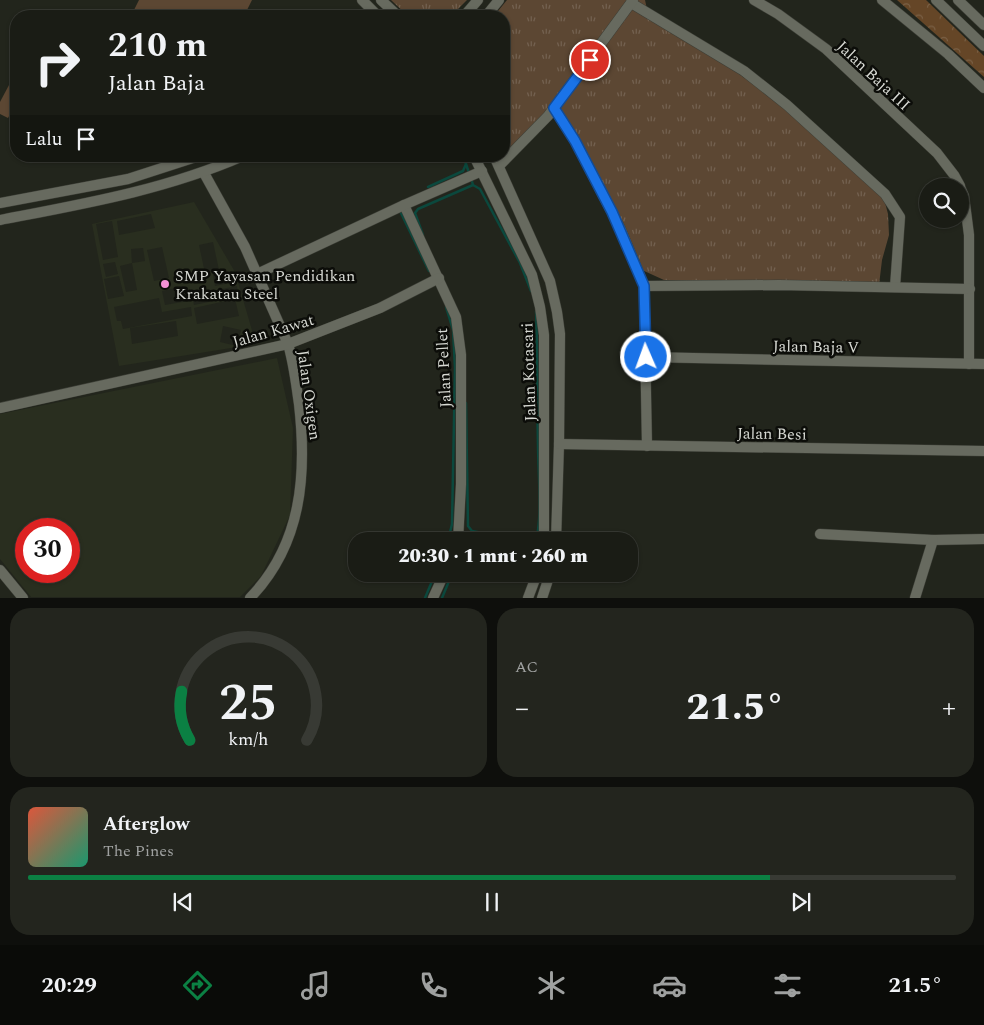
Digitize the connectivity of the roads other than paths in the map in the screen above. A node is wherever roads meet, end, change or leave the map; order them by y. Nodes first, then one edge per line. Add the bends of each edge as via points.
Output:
1 (362, 0) edge
2 (381, 0) edge
3 (478, 0) edge
4 (499, 0) edge
5 (754, 0) edge
6 (882, 0) edge
7 (936, 0) edge
8 (958, 0) edge
9 (632, 1) edge
10 (372, 10) edge
11 (392, 10) edge
12 (469, 10) edge
13 (491, 10) edge
14 (984, 25) edge
15 (984, 46) edge
16 (984, 88) edge
17 (554, 108) junction
18 (510, 154) edge
19 (180, 162) edge
20 (229, 162) edge
21 (477, 162) edge
22 (497, 162) edge
23 (503, 162) edge
24 (499, 166) junction
25 (481, 172) junction
26 (204, 173) junction
27 (956, 178) edge
28 (128, 179) junction
29 (132, 194) junction
30 (0, 203) edge
31 (404, 205) junction
32 (0, 220) edge
33 (968, 228) edge
34 (257, 274) junction
35 (435, 279) junction
36 (550, 281) junction
37 (535, 285) junction
38 (644, 286) junction
39 (895, 287) junction
40 (970, 289) junction
41 (288, 344) junction
42 (646, 357) junction
43 (969, 364) junction
44 (984, 364) edge
45 (0, 408) edge
46 (560, 444) junction
47 (647, 446) junction
48 (984, 451) edge
49 (458, 532) edge
50 (544, 532) edge
51 (556, 532) edge
52 (820, 534) dead end
53 (984, 539) edge
54 (933, 540) junction
55 (0, 570) edge
56 (440, 582) edge
57 (535, 582) edge
58 (547, 582) edge
59 (23, 598) edge
60 (250, 598) edge
61 (433, 598) edge
62 (528, 598) edge
63 (542, 598) edge
64 (915, 598) edge

1 - 10 street
2 - 11 street
3 - 12 street
4 - 13 street
5 - 27 street, Jalan Baja III via 826,49 937,153
6 - 16 street
7 - 15 street
8 - 14 street
9 - 17 street
9 - 39 street via 744,71 787,105 885,194 900,217
17 - 18 street
17 - 38 street via 612,212
19 - 28 street
20 - 26 street
21 - 25 street, Jalan Kotasari
22 - 24 street, Jalan Kotasari
23 - 24 street
24 - 36 street, Jalan Kotasari
25 - 31 street
25 - 37 street, Jalan Kotasari
26 - 29 street
26 - 34 street, Jalan Oxigen
28 - 29 street
28 - 30 street
29 - 32 street
31 - 34 street
31 - 35 street, Jalan Pellet
33 - 40 street, Jalan Baja III
34 - 41 street, Jalan Oxigen
35 - 41 street, Jalan Kawat via 380,308
35 - 49 street, Jalan Pellet via 456,317 461,355
36 - 37 street
36 - 46 street, Jalan Kotasari via 560,334
37 - 50 street, Jalan Kotasari via 544,335
38 - 39 street
38 - 42 street
39 - 40 street
40 - 43 street, Jalan Baja III
41 - 45 street, Jalan Kawat
41 - 60 street, Jalan Oxigen via 294,361 301,424 302,487 296,517 281,552 270,574
42 - 43 street, Jalan Baja V
42 - 47 street
43 - 44 street, Jalan Baja V
46 - 47 street, Jalan Besi
46 - 51 street, Jalan Kotasari
47 - 48 street, Jalan Besi
52 - 54 street
53 - 54 street
54 - 64 street
55 - 59 street
56 - 61 street
57 - 62 street
58 - 63 street

